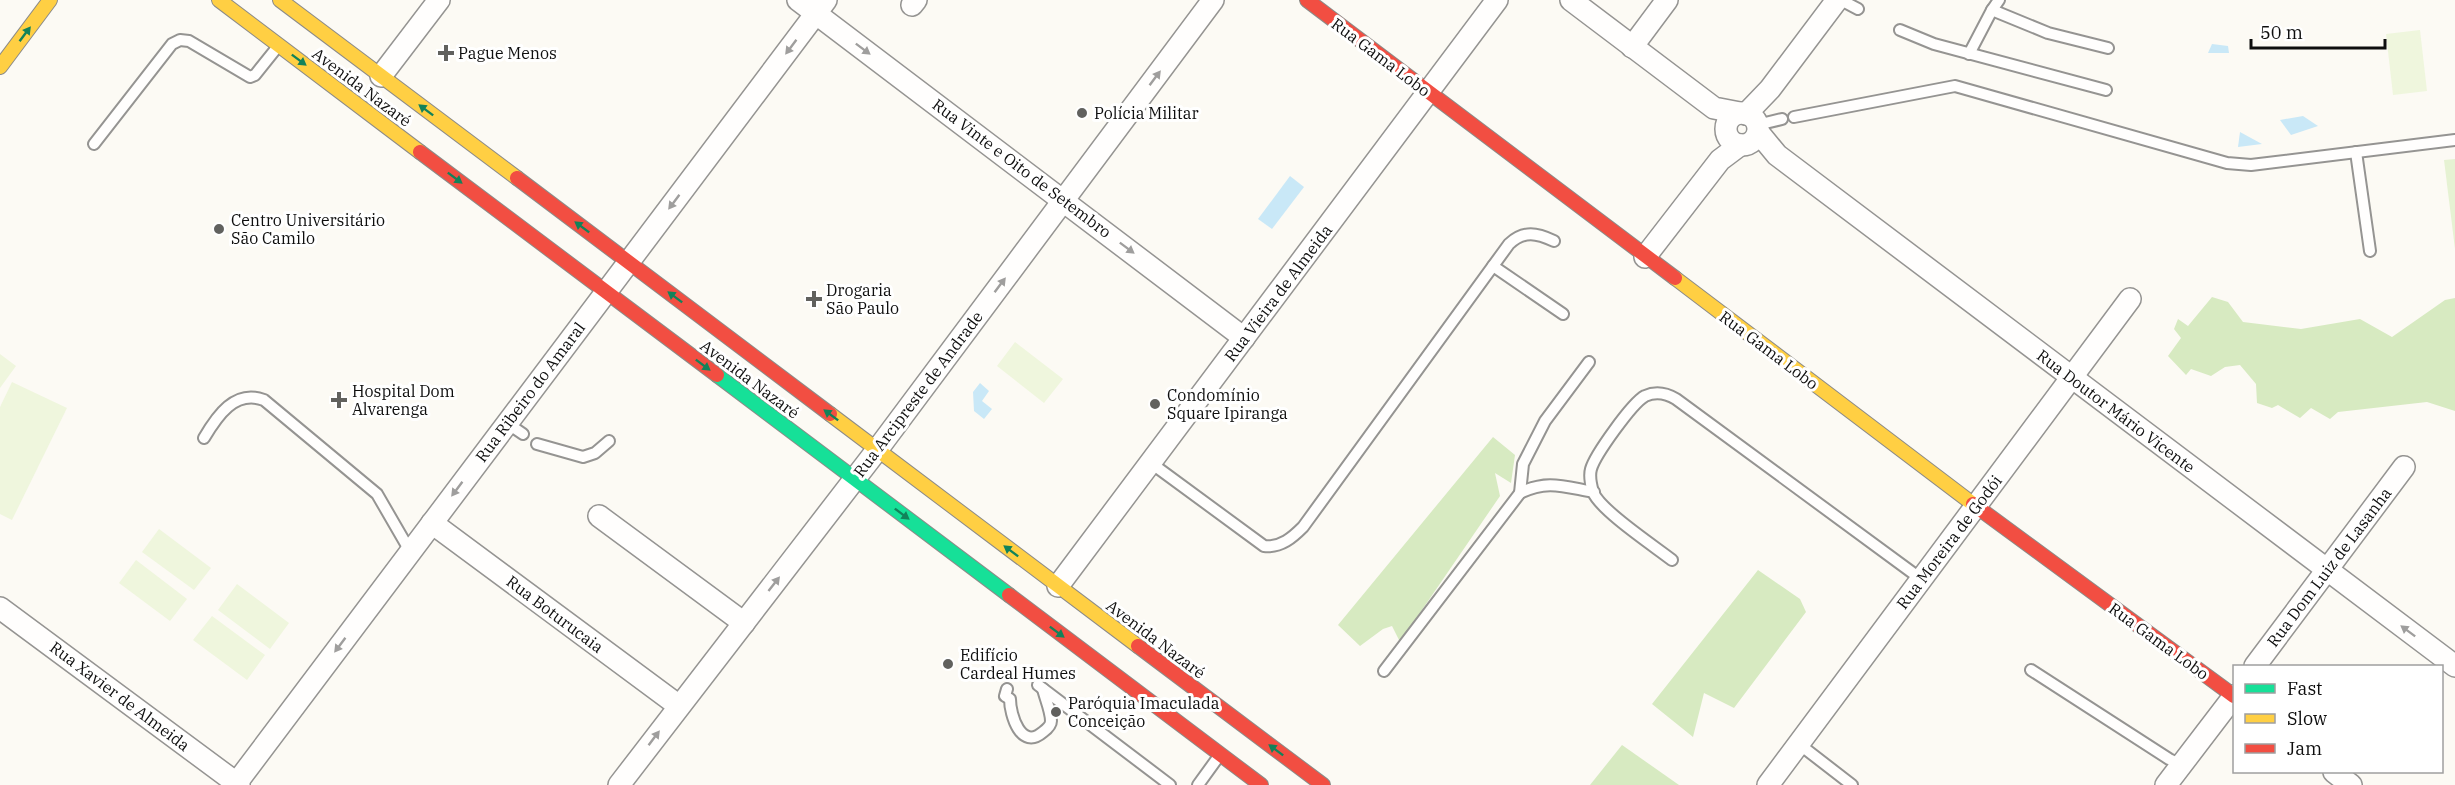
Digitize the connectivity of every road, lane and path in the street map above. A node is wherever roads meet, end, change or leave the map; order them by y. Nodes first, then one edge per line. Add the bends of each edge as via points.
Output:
1 (50, 0) edge
2 (219, 0) edge
3 (280, 0) edge
4 (439, 0) edge
5 (798, 0) edge
6 (1213, 0) edge
7 (1307, 0) edge
8 (1497, 0) edge
9 (1571, 0) edge
10 (1667, 0) edge
11 (1839, 0) edge
12 (1999, 0) edge
13 (821, 7) edge
14 (1858, 9) dead end
15 (1992, 10) junction
16 (1900, 30) dead end
17 (279, 45) junction
18 (1632, 47) junction
19 (2108, 48) dead end
20 (1969, 54) junction
21 (0, 67) edge
22 (381, 76) junction
23 (2106, 90) dead end
24 (1428, 93) junction
25 (1794, 117) dead end
26 (1782, 119) dead end
27 (1744, 129) junction
28 (2455, 140) edge
29 (94, 144) dead end
30 (2356, 152) junction
31 (1064, 200) junction
32 (1554, 242) dead end
33 (2370, 251) dead end
34 (1646, 257) junction
35 (628, 262) junction
36 (1493, 266) junction
37 (606, 292) junction
38 (2130, 299) dead end
39 (1563, 314) dead end
40 (1244, 338) junction
41 (1589, 362) dead end
42 (2072, 377) junction
43 (204, 438) dead end
44 (609, 441) dead end
45 (537, 444) dead end
46 (877, 450) junction
47 (1151, 463) junction
48 (2404, 467) dead end
49 (855, 479) junction
50 (1594, 492) junction
51 (1520, 493) junction
52 (1976, 506) junction
53 (599, 516) dead end
54 (432, 523) junction
55 (410, 551) junction
56 (1672, 560) dead end
57 (2327, 569) junction
58 (1921, 579) junction
59 (1058, 586) junction
60 (0, 608) edge
61 (744, 623) junction
62 (2256, 665) edge
63 (2455, 666) edge
64 (2031, 670) dead end
65 (1384, 671) dead end
66 (1007, 689) dead end
67 (2233, 694) edge
68 (2233, 696) edge
69 (679, 706) junction
70 (1799, 744) junction
71 (1220, 754) junction
72 (2182, 765) junction
73 (2336, 773) edge
74 (237, 784) edge
75 (619, 785) edge
76 (1170, 785) edge
77 (1198, 785) edge
78 (1261, 785) edge
79 (1323, 785) edge
80 (1768, 785) edge
81 (1852, 785) edge
82 (2166, 785) edge
83 (2351, 785) edge

21 -> 1 main road
2 - 17 main road, Avenida Nazaré
3 - 22 main road, Avenida Nazaré
4 - 22 street
5 - 13 street, Rua Vinte e Oito de Setembro
31 -> 6 street, Rua Arcipreste de Andrade
7 - 24 main road, Rua Gama Lobo
8 - 24 street, Rua Vieira de Almeida
9 - 18 street, Rua Doutor Mário Vicente
10 - 18 street
11 - 14 lane
11 - 27 street
12 - 15 lane
13 -> 31 street, Rua Vinte e Oito de Setembro
13 -> 35 street, Rua Ribeiro do Amaral
15 - 19 lane via 2048,33
15 - 20 lane
16 - 20 lane
17 - 29 lane via 250,76 189,41 172,44
17 -> 37 main road, Avenida Nazaré
18 - 27 street, Rua Doutor Mário Vicente
20 - 23 lane
35 -> 22 main road, Avenida Nazaré
24 - 34 main road, Rua Gama Lobo
24 - 40 street, Rua Vieira de Almeida
25 - 30 lane via 1955,86 2227,163 2251,165
26 - 27 lane
27 - 34 street
27 - 42 street, Rua Doutor Mário Vicente
28 - 30 lane
30 - 33 lane
31 -> 40 street, Rua Vinte e Oito de Setembro
46 -> 31 street, Rua Arcipreste de Andrade
32 - 36 lane via 1540,234 1524,235 1509,244
34 - 52 main road, Rua Gama Lobo
35 - 37 street, Rua Ribeiro do Amaral
46 -> 35 main road, Avenida Nazaré
36 - 39 lane
36 - 47 lane via 1303,526 1285,542 1264,546
37 -> 49 main road, Avenida Nazaré
37 -> 54 street, Rua Ribeiro do Amaral via 515,429
38 - 42 street, Rua Moreira de Godói
40 - 47 street, Rua Vieira de Almeida
41 - 51 lane via 1545,421 1522,464
42 - 52 street, Rua Moreira de Godói
42 - 57 street, Rua Doutor Mário Vicente
43 - 55 lane via 226,407 236,400 255,396 264,400 377,494
44 - 45 lane via 583,457
46 - 49 street, Rua Arcipreste de Andrade
59 -> 46 main road, Avenida Nazaré
47 - 59 street, Rua Vieira de Almeida
48 - 57 street, Rua Dom Luiz de Lasanha
61 -> 49 street, Rua Arcipreste de Andrade
49 -> 71 main road, Avenida Nazaré
50 - 51 lane via 1548,484 1535,485
50 - 56 lane via 1598,502
50 - 58 lane via 1590,471 1596,456 1636,403 1646,396 1666,393
51 - 65 lane
52 - 58 street, Rua Moreira de Godói
52 - 67 main road, Rua Gama Lobo
53 - 61 street
54 - 55 street, Rua Ribeiro do Amaral
54 - 69 street, Rua Boturucaia
55 -> 74 street, Rua Ribeiro do Amaral
57 - 62 street, Rua Dom Luiz de Lasanha
63 -> 57 street, Rua Doutor Mário Vicente
58 - 70 street, Rua Moreira de Godói
79 -> 59 main road, Avenida Nazaré
60 - 74 street, Rua Xavier de Almeida
61 - 69 street, Rua Arcipreste de Andrade
64 - 72 lane
66 - 76 lane via 1005,696 1010,699 1014,724 1024,735 1040,735 1051,721 1040,687
68 - 72 street
75 -> 69 street, Rua Arcipreste de Andrade
70 - 80 street, Rua Moreira de Godói
70 - 81 lane
71 - 77 lane
71 - 78 main road, Avenida Nazaré
72 - 82 street
73 - 83 street

